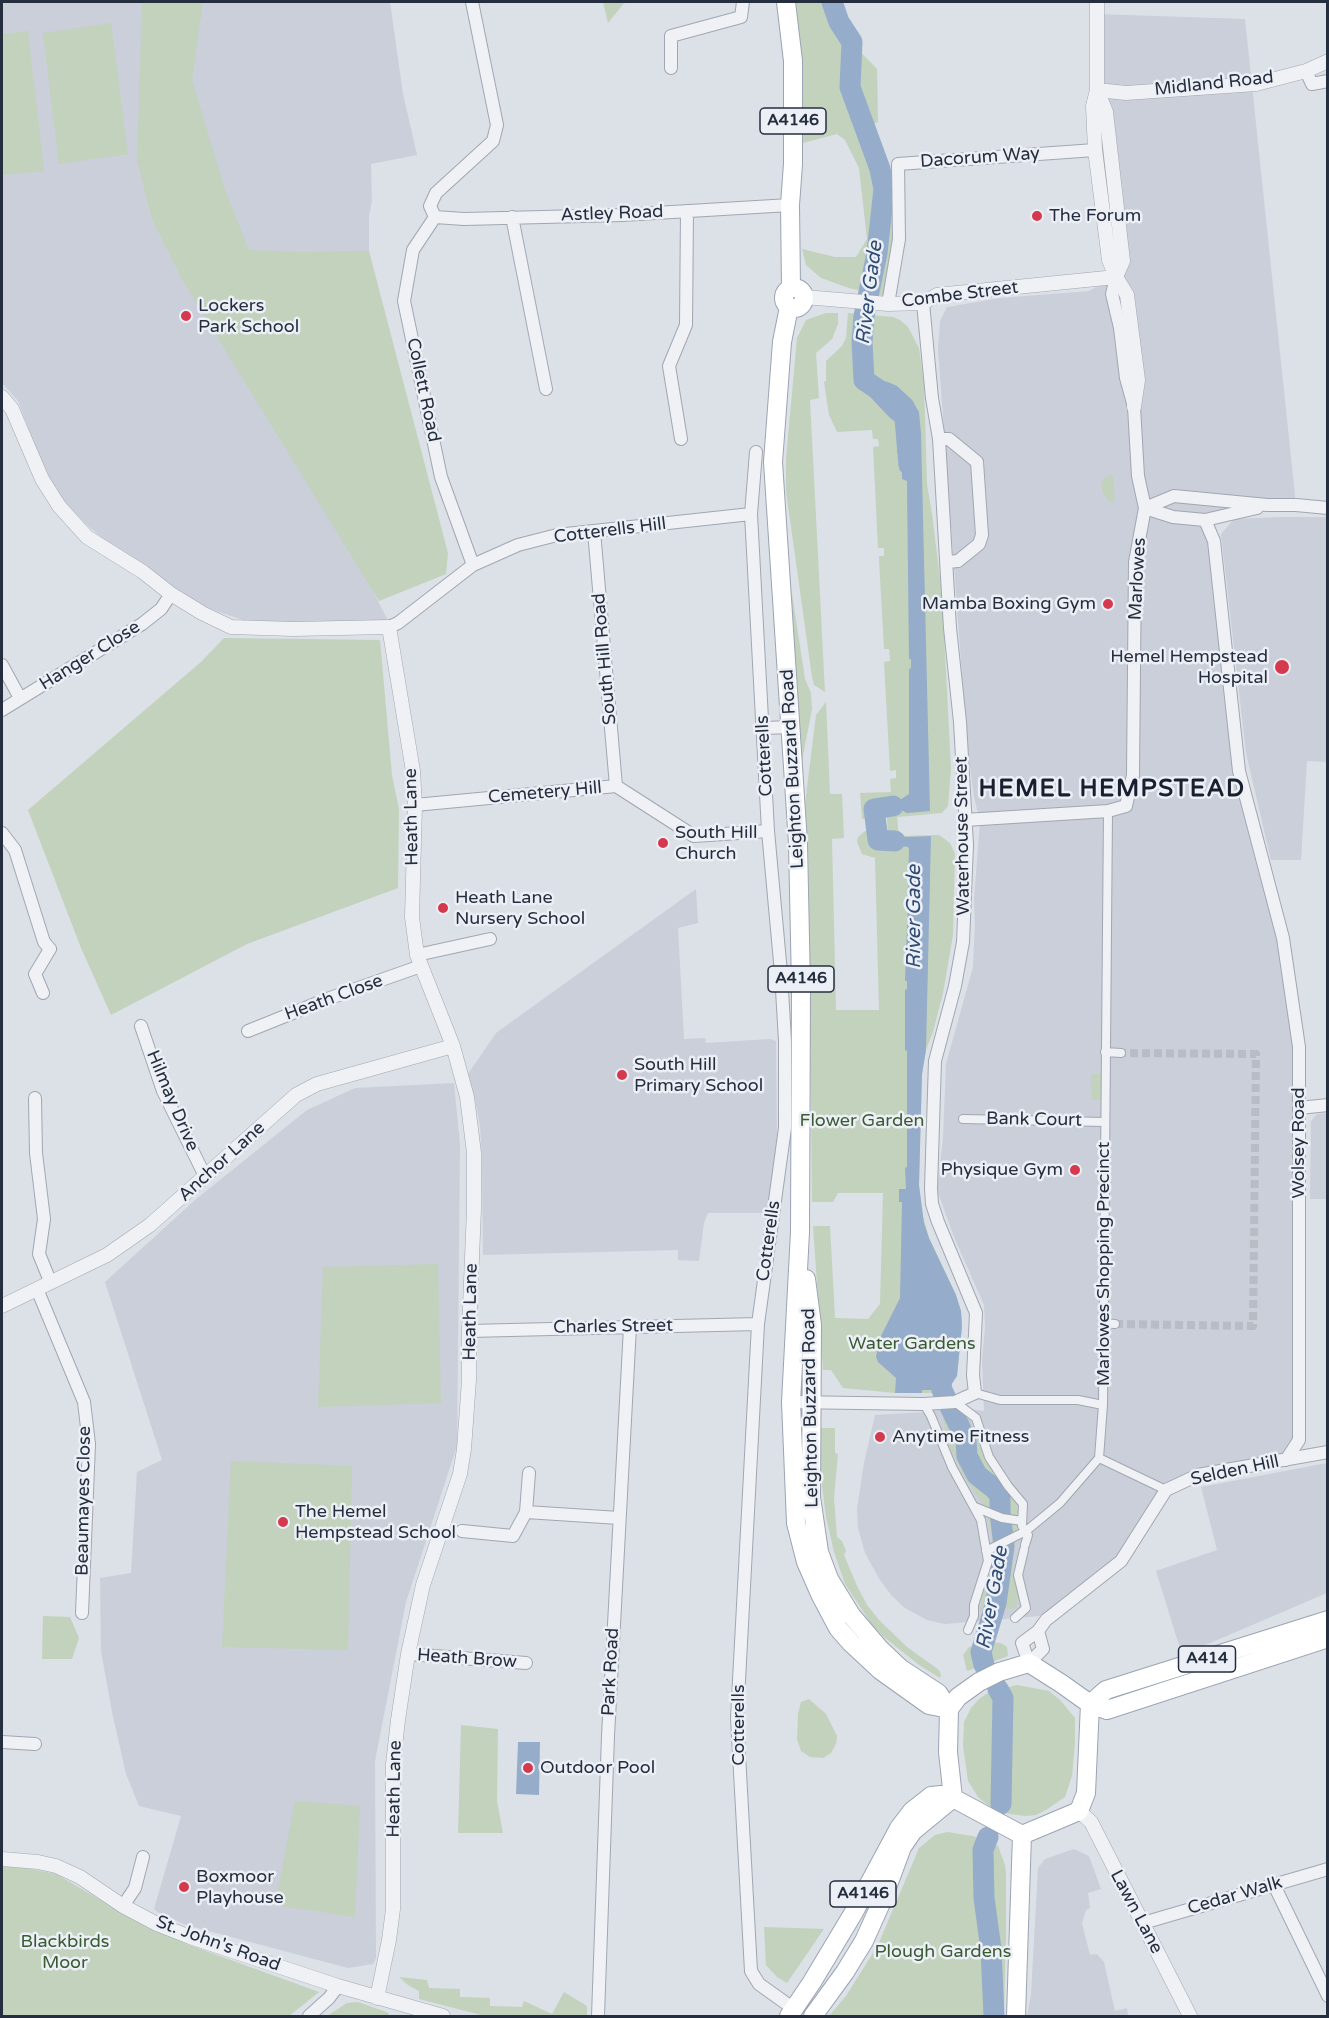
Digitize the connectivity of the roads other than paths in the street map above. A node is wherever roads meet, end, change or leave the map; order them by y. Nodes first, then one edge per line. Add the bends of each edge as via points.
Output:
1 (472, 2) edge
2 (743, 2) edge
3 (786, 2) edge
4 (1097, 2) edge
5 (1328, 61) edge
6 (671, 68) dead end
7 (1306, 71) junction
8 (1328, 81) edge
9 (1097, 90) junction
10 (1095, 150) junction
11 (790, 205) junction
12 (687, 211) junction
13 (435, 217) junction
14 (512, 217) junction
15 (1116, 277) junction
16 (795, 297) junction
17 (884, 303) junction
18 (923, 303) junction
19 (546, 389) dead end
20 (2, 397) edge
21 (1134, 406) joint
22 (681, 439) dead end
23 (939, 439) junction
24 (756, 452) dead end
25 (1267, 505) junction
26 (1145, 508) junction
27 (1328, 508) edge
28 (751, 514) junction
29 (1205, 520) junction
30 (594, 531) junction
31 (946, 562) junction
32 (473, 565) junction
33 (171, 594) junction
34 (389, 627) junction
35 (2, 666) edge
36 (20, 698) junction
37 (2, 710) edge
38 (791, 727) junction
39 (764, 728) junction
40 (616, 786) junction
41 (415, 805) junction
42 (1108, 811) junction
43 (965, 820) junction
44 (768, 831) junction
45 (2, 833) edge
46 (490, 939) dead end
47 (419, 961) junction
48 (43, 993) dead end
49 (141, 1026) dead end
50 (248, 1031) dead end
51 (453, 1046) junction
52 (1105, 1052) junction
53 (1120, 1053) tunnel mouth
54 (35, 1098) dead end
55 (1328, 1105) edge
56 (1299, 1108) junction
57 (963, 1119) dead end
58 (1105, 1122) junction
59 (205, 1176) junction
60 (800, 1232) junction
61 (50, 1281) junction
62 (37, 1289) junction
63 (2, 1306) edge
64 (1104, 1323) junction
65 (758, 1324) junction
66 (1115, 1324) tunnel mouth
67 (630, 1327) junction
68 (469, 1331) junction
69 (975, 1393) junction
70 (791, 1402) junction
71 (811, 1402) junction
72 (955, 1402) junction
73 (924, 1404) junction
74 (1103, 1405) junction
75 (1299, 1440) junction
76 (1323, 1453) edge
77 (1099, 1458) junction
78 (1286, 1460) junction
79 (529, 1473) dead end
80 (1166, 1490) junction
81 (975, 1507) junction
82 (526, 1512) junction
83 (620, 1518) junction
84 (1022, 1521) junction
85 (462, 1531) dead end
86 (1026, 1532) junction
87 (986, 1551) junction
88 (82, 1614) dead end
89 (1015, 1618) dead end
90 (1328, 1620) edge
91 (968, 1630) dead end
92 (1328, 1630) edge
93 (1038, 1631) junction
94 (1328, 1638) edge
95 (1246, 1646) junction
96 (408, 1654) junction
97 (526, 1663) dead end
98 (1029, 1663) junction
99 (1090, 1704) junction
100 (949, 1709) junction
101 (2, 1742) edge
102 (35, 1744) dead end
103 (953, 1798) junction
104 (1079, 1811) junction
105 (1022, 1835) junction
106 (143, 1857) dead end
107 (2, 1859) edge
108 (1328, 1869) edge
109 (1274, 1886) junction
110 (123, 1906) junction
111 (1143, 1923) junction
112 (338, 1986) junction
113 (1328, 1996) edge
114 (377, 1998) junction
115 (796, 2014) edge
116 (309, 2016) edge
117 (443, 2016) edge
118 (598, 2016) edge
119 (813, 2016) edge
120 (1016, 2016) edge
121 (1190, 2016) edge

1 - 13 street via 497,125 493,141 436,193 430,206
2 - 6 street via 741,17 670,36
3 - 11 main road, Leighton Buzzard Road / A4146 via 793,61
4 - 9 street, Marlowes
5 - 7 street, Midland Road
7 - 8 street via 1312,84
7 - 9 street, Midland Road via 1256,84 1126,93
9 - 10 street, Marlowes via 1093,106
9 - 15 street, Marlowes via 1106,112 1123,261
10 - 15 street, Marlowes via 1109,260
10 - 17 street, Dacorum Way via 898,164 900,239
11 - 12 street, Astley Road
11 - 16 main road, Leighton Buzzard Road / A4146
12 - 14 street, Astley Road
12 - 22 street via 686,325 669,366
13 - 14 street, Astley Road
13 - 32 street, Collett Road via 413,250 404,302 441,477
14 - 19 street
15 - 18 street, Combe Street via 937,295
15 - 21 street, Marlowes via 1127,295 1137,380
16 - 17 street, Combe Street
16 - 38 main road, Leighton Buzzard Road / A4146 via 782,342 773,462
17 - 18 street, Combe Street
18 - 23 street, Waterhouse Street
20 - 33 street via 12,409 42,479 59,506 87,537
21 - 26 street, Marlowes via 1138,476
23 - 31 street, Waterhouse Street
23 - 31 street via 949,439 977,462 982,535 979,544 958,561
24 - 28 street, Cotterells
25 - 26 street via 1174,496
25 - 27 street
25 - 29 street
26 - 29 street via 1173,517
26 - 42 street, Marlowes via 1136,562 1133,775 1126,806
28 - 30 street, Cotterells Hill
28 - 39 street, Cotterells
29 - 56 street, Wolsey Road via 1214,541 1239,771 1282,938 1299,1047
30 - 32 street, Cotterells Hill via 518,545
30 - 40 street, South Hill Road
31 - 43 street, Waterhouse Street
32 - 34 street, Cotterells Hill
33 - 34 street via 231,627
33 - 36 street, Hanger Close via 161,609 142,624
34 - 41 street, Heath Lane
35 - 36 street
36 - 37 street, Hanger Close
38 - 39 street
38 - 60 main road, Leighton Buzzard Road / A4146 via 801,987
39 - 44 street, Cotterells
40 - 41 street, Cemetery Hill
40 - 44 street, Cemetery Hill via 694,836
41 - 47 street, Heath Lane via 412,917
42 - 43 street
42 - 52 street, Marlowes Shopping Precinct
43 - 69 street, Waterhouse Street via 964,933 935,1061 931,1188 938,1222 976,1313
44 - 65 street, Cotterells via 785,1041 786,1128
45 - 48 street via 15,850 44,942 50,950 35,974
46 - 47 street, Heath Close
47 - 50 street, Heath Close
47 - 51 street, Heath Lane
49 - 59 street, Hilmay Drive via 164,1092
51 - 59 street, Anchor Lane via 317,1084 296,1095
51 - 68 street, Heath Lane via 467,1097 474,1153
52 - 53 street
52 - 58 street, Marlowes Shopping Precinct
54 - 61 street via 36,1153 44,1220 39,1254
55 - 56 street
56 - 75 street, Wolsey Road
57 - 58 street, Bank Court
58 - 64 street, Marlowes Shopping Precinct
59 - 61 street, Anchor Lane via 150,1225 107,1255
60 - 70 main road, Leighton Buzzard Road / A4146
60 - 71 main road, Leighton Buzzard Road / A4146 via 812,1325
61 - 62 street, Anchor Lane
62 - 63 street, Anchor Lane
62 - 88 street, Beaumayes Close via 84,1402 89,1444
64 - 66 street
64 - 74 street, Marlowes Shopping Precinct
65 - 67 street, Charles Street
65 - 115 street, Cotterells via 736,1718 739,1783 751,1971 759,1984
67 - 68 street, Charles Street
67 - 83 street, Park Road
68 - 96 street, Heath Lane via 470,1380 460,1474 423,1585
69 - 72 street
69 - 74 street via 1000,1400 1078,1400
70 - 71 street
70 - 100 main road, Leighton Buzzard Road / A4146 via 796,1523 806,1562 820,1594 838,1628 880,1670 929,1705
71 - 73 street
71 - 100 main road, Leighton Buzzard Road / A4146 via 811,1497 819,1552 829,1579 851,1615 880,1649 900,1668 938,1693
72 - 73 street
72 - 84 street via 976,1418 989,1457 1023,1504
73 - 81 street
74 - 77 street, Marlowes Shopping Precinct
75 - 76 street, Selden Hill
75 - 78 street
76 - 78 street, Selden Hill
77 - 80 street
77 - 86 street via 1060,1503
78 - 80 street, Selden Hill via 1198,1475
79 - 82 street
80 - 93 street, Selden Hill via 1121,1561 1046,1620
81 - 84 street
81 - 87 street
82 - 83 street
82 - 85 street via 513,1536
83 - 118 street, Park Road
84 - 86 street
86 - 87 street
86 - 89 street via 1018,1575 1026,1608
87 - 91 street via 986,1572
90 - 95 main road, A414
92 - 95 main road, A414 via 1277,1646
93 - 98 street via 1043,1649
93 - 98 street, Selden Hill via 1022,1643
94 - 99 main road, A414 via 1107,1710
95 - 99 main road, A414 via 1106,1690
96 - 97 street, Heath Brow
96 - 114 street, Heath Lane via 393,1764 393,1909
98 - 99 main road
98 - 100 main road via 979,1682
99 - 104 main road via 1086,1793
100 - 103 main road
101 - 102 street
103 - 105 main road
103 - 115 main road, A4146 via 932,1796 912,1811 899,1828
103 - 119 main road via 913,1831 902,1847 864,1941
104 - 105 main road
104 - 111 street, Lawn Lane via 1091,1822
105 - 120 main road
106 - 110 street via 135,1888
107 - 110 street, St. John's Road via 56,1866
108 - 109 street, Cedar Walk
109 - 111 street, Cedar Walk
109 - 113 street
110 - 112 street, St. John's Road via 190,1937
111 - 121 street, Lawn Lane
112 - 114 street, St. John's Road
112 - 116 street
114 - 117 street, St. John's Road

